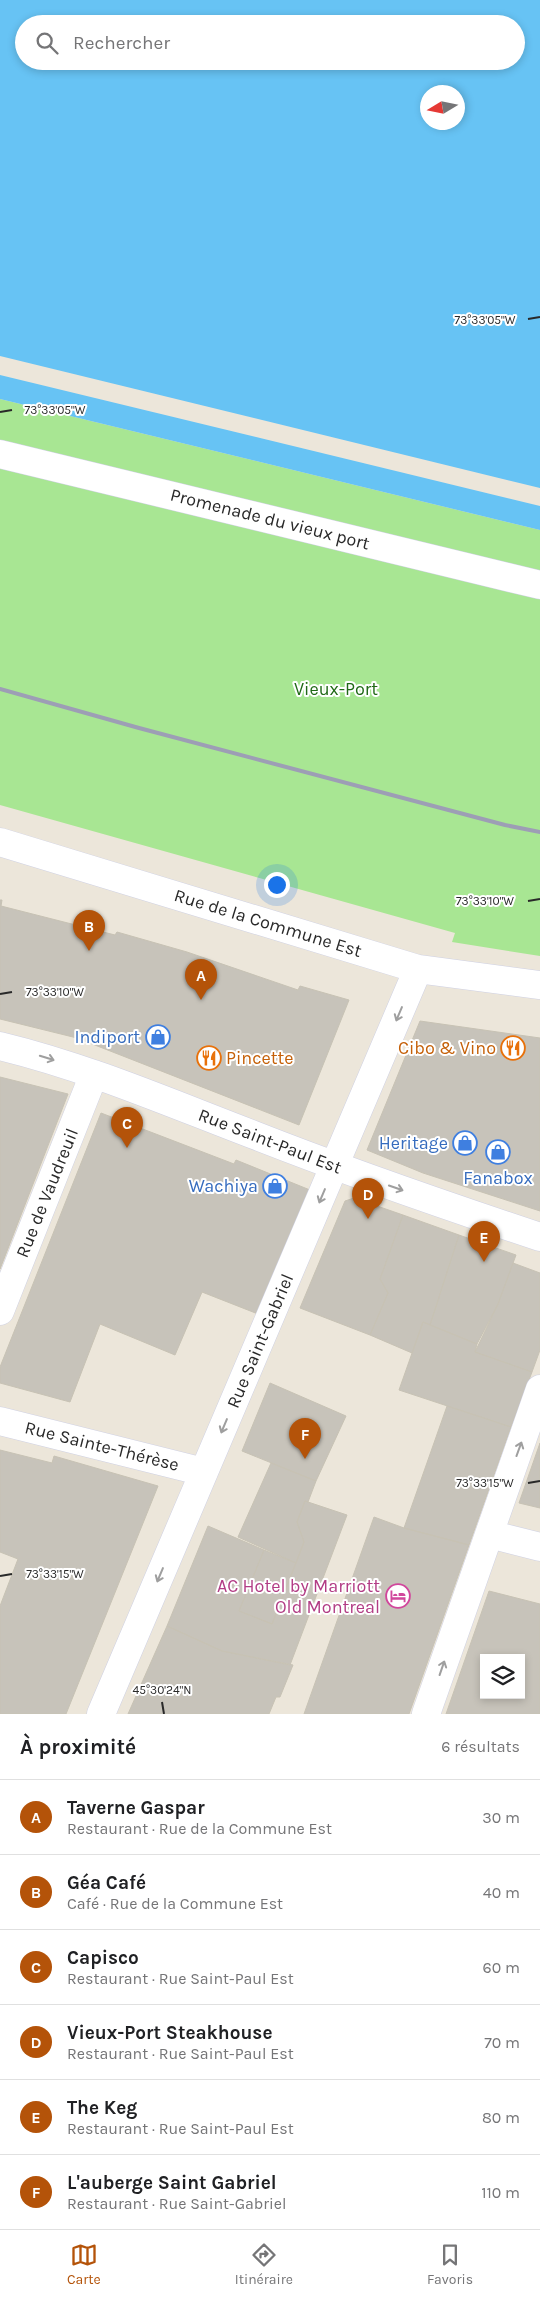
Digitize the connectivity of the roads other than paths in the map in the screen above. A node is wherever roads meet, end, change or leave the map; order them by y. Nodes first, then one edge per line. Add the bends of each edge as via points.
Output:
1 (0, 454) edge
2 (540, 584) edge
3 (0, 842) edge
4 (418, 969) junction
5 (540, 985) edge
6 (0, 1046) edge
7 (94, 1074) junction
8 (334, 1166) junction
9 (540, 1237) edge
10 (0, 1311) edge
11 (540, 1389) edge
12 (0, 1421) edge
13 (204, 1472) junction
14 (489, 1534) junction
15 (540, 1548) edge
16 (101, 1714) edge
17 (426, 1714) edge

1 - 2 street, Promenade du vieux port
3 - 4 street, Rue de la Commune Est
4 - 5 street, Rue de la Commune Est
4 -> 8 street, Rue Saint-Gabriel
6 -> 7 street, Rue Saint-Paul Est
7 - 8 street, Rue Saint-Paul Est
7 - 10 street, Rue de Vaudreuil
8 -> 9 street, Rue Saint-Paul Est
8 -> 13 street, Rue Saint-Gabriel
14 -> 11 street
12 - 13 street, Rue Sainte-Thérèse
13 -> 16 street, Rue Saint-Gabriel
14 - 15 street
17 -> 14 street

